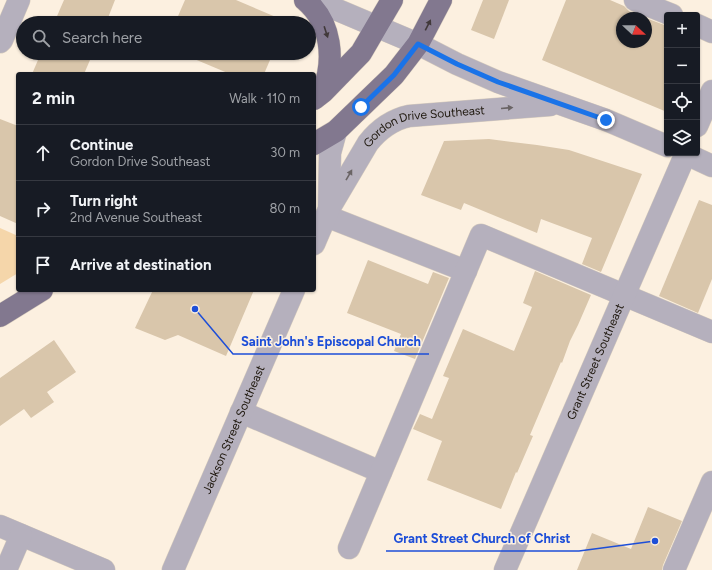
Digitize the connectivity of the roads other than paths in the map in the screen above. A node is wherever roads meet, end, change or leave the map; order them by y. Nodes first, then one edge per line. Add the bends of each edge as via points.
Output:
1 (19, 0) edge
2 (305, 0) edge
3 (314, 0) edge
4 (392, 0) edge
5 (441, 0) edge
6 (635, 0) edge
7 (665, 12) edge
8 (377, 27) junction
9 (700, 27) edge
10 (712, 32) edge
11 (0, 42) edge
12 (418, 44) junction
13 (712, 91) edge
14 (318, 96) edge
15 (558, 104) junction
16 (700, 120) edge
17 (336, 131) junction
18 (316, 143) edge
19 (664, 144) edge
20 (679, 156) edge
21 (691, 156) edge
22 (712, 166) edge
23 (316, 184) edge
24 (328, 212) junction
25 (316, 239) edge
26 (466, 271) junction
27 (39, 292) edge
28 (293, 292) edge
29 (624, 295) junction
30 (0, 316) edge
31 (712, 332) edge
32 (241, 412) junction
33 (381, 472) junction
34 (712, 482) edge
35 (0, 526) edge
36 (21, 535) junction
37 (349, 548) dead end
38 (6, 570) edge
39 (104, 570) edge
40 (173, 570) edge
41 (505, 570) edge
42 (674, 570) edge

1 - 11 street
2 -> 14 main road via 323,24 330,51 328,79
3 - 8 street
4 - 8 main road
12 -> 5 main road
6 - 7 street
8 - 12 street
8 - 14 main road via 361,52
9 - 10 street
12 - 15 street via 498,82
12 - 17 main road via 394,75
13 - 16 street
15 - 19 street
24 -> 15 street, Gordon Drive Southeast via 374,134 391,122 409,116
17 - 18 main road
17 - 24 street via 330,153
20 - 29 street, Grant Street Southeast
21 - 22 street
23 - 24 street
24 - 25 street
24 - 26 street
26 - 29 street via 481,235
26 - 33 street
27 - 30 main road
28 - 32 street, Jackson Street Southeast
29 - 31 street
29 - 41 street, Grant Street Southeast
32 - 33 street
32 - 40 street, Jackson Street Southeast
33 - 37 street
34 - 42 street
35 - 36 street
36 - 38 street
36 - 39 street

